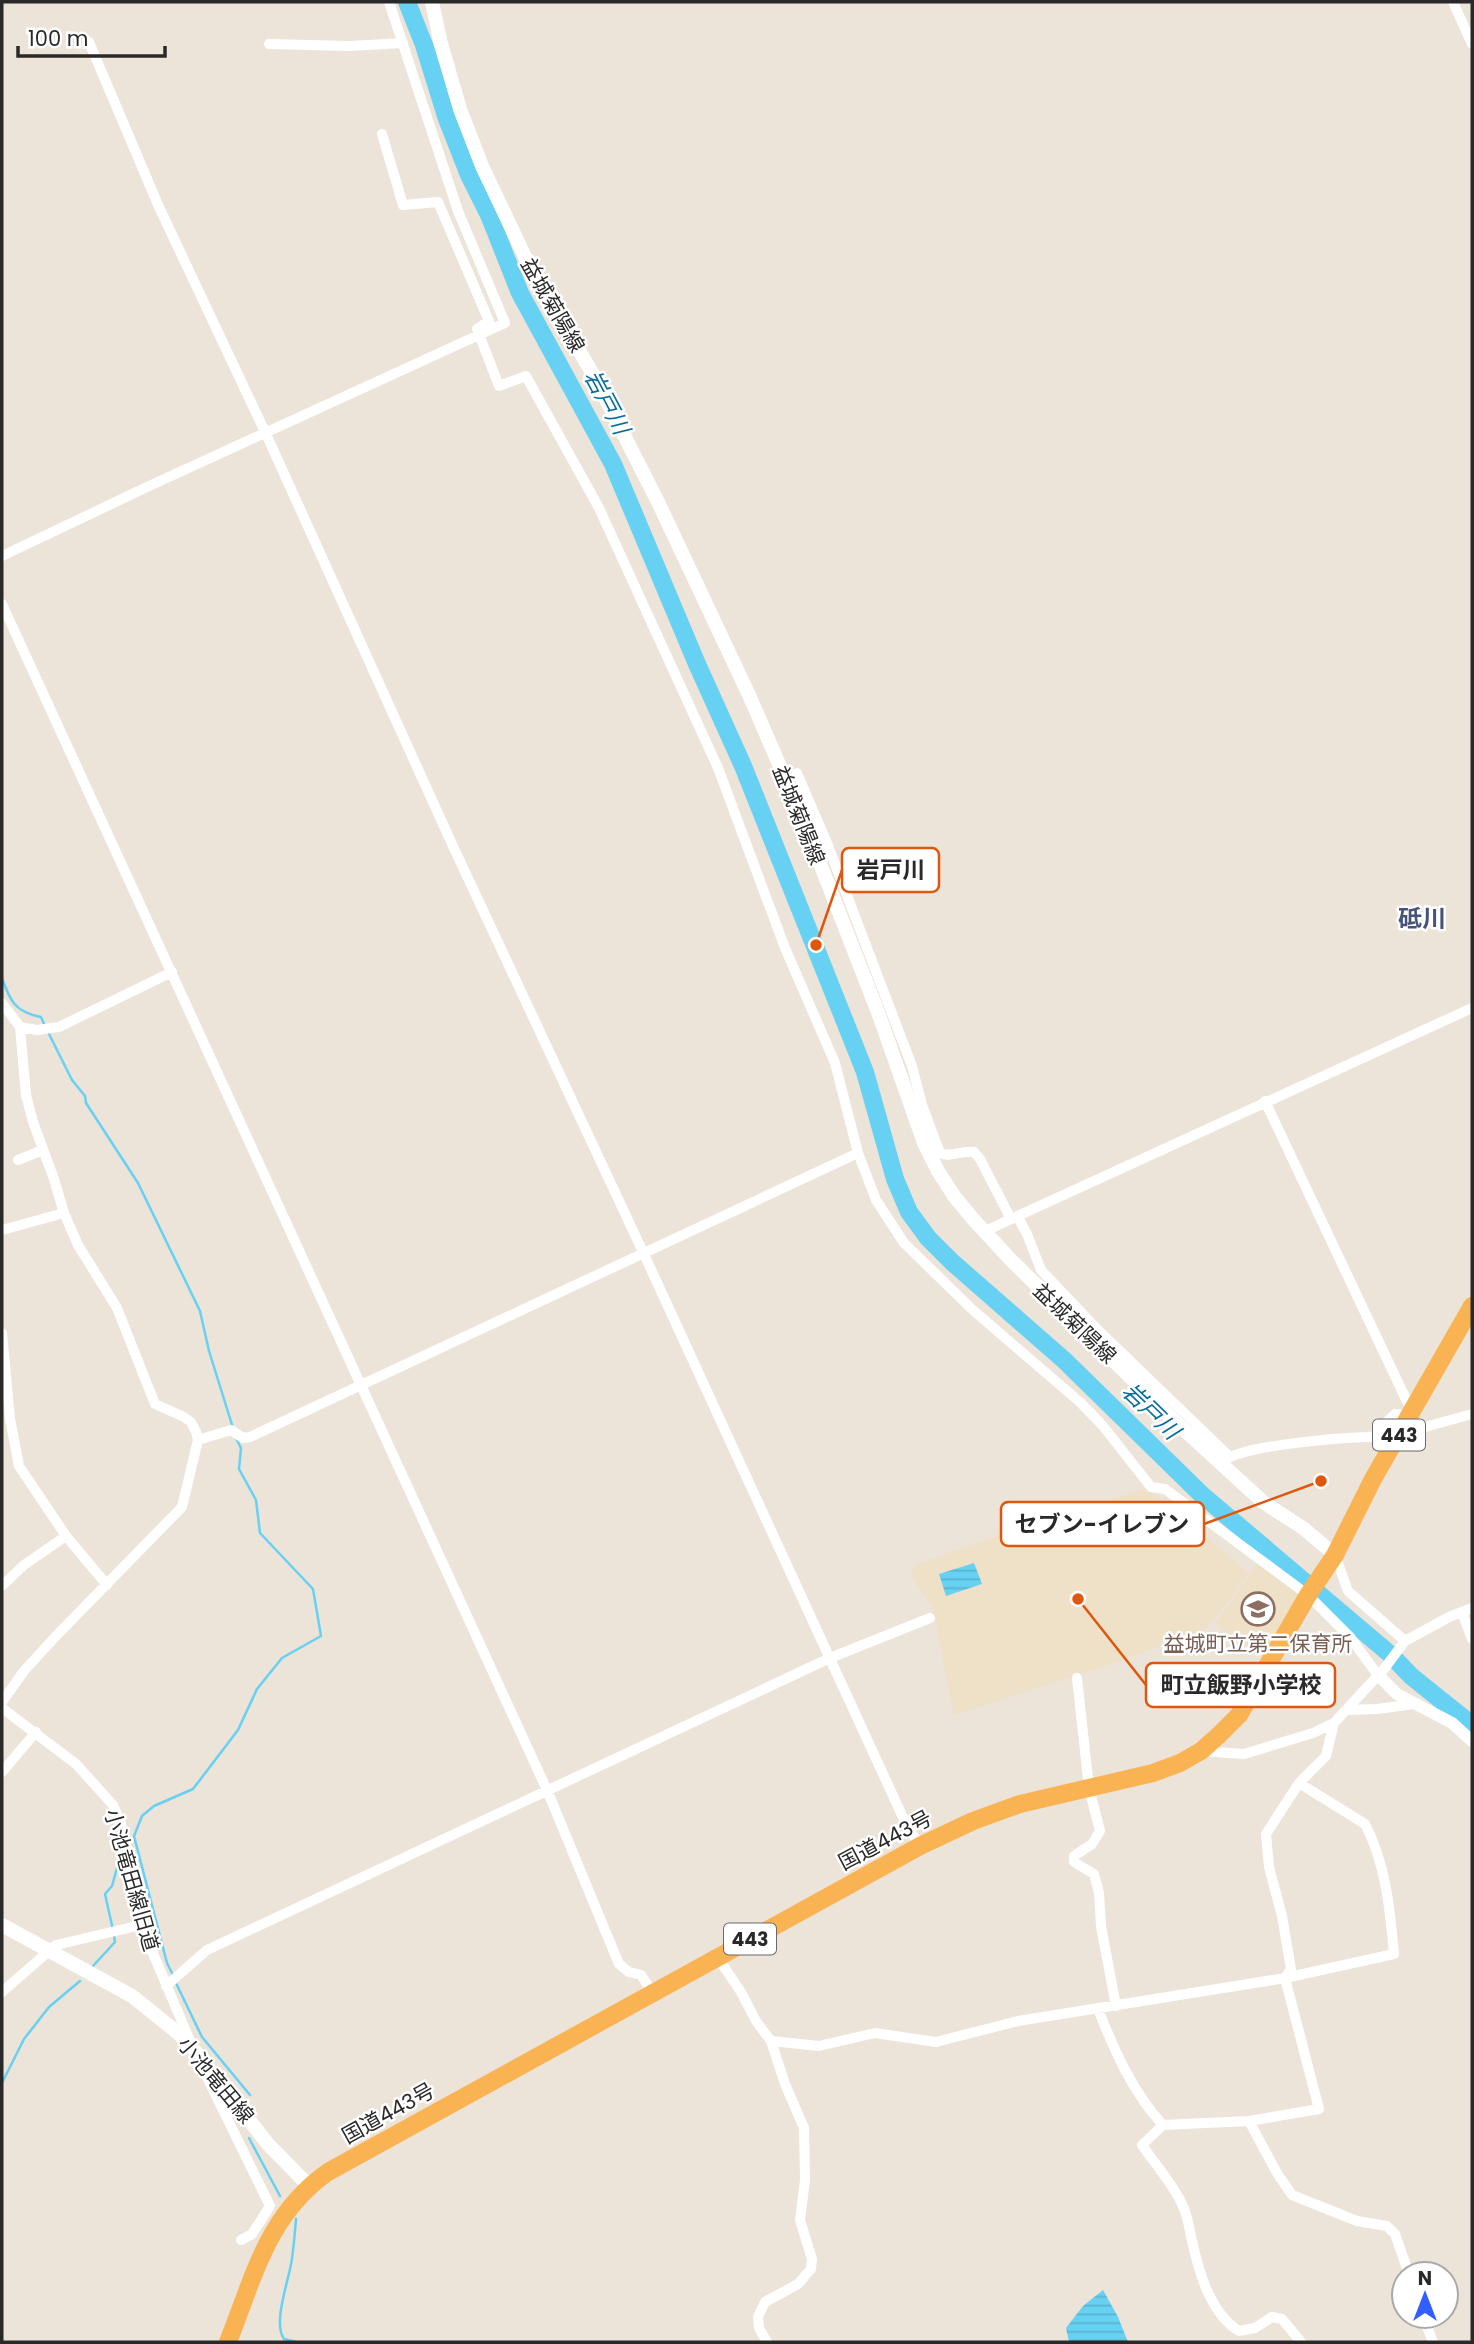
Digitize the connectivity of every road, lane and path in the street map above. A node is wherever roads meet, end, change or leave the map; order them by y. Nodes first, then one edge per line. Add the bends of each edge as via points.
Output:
1 (389, 2) edge
2 (432, 2) edge
3 (1453, 2) edge
4 (89, 43) dead end
5 (403, 43) junction
6 (269, 44) dead end
7 (1472, 44) edge
8 (382, 134) dead end
9 (479, 333) junction
10 (266, 434) junction
11 (2, 556) edge
12 (2, 604) edge
13 (797, 773) dead end
14 (172, 972) junction
15 (2, 1003) edge
16 (1472, 1008) edge
17 (20, 1027) junction
18 (1265, 1101) junction
19 (43, 1150) junction
20 (858, 1153) junction
21 (18, 1160) dead end
22 (64, 1213) junction
23 (1014, 1218) junction
24 (2, 1230) edge
25 (985, 1231) junction
26 (643, 1252) junction
27 (1470, 1314) edge
28 (2, 1333) edge
29 (361, 1384) junction
30 (1472, 1414) edge
31 (1410, 1417) junction
32 (198, 1440) junction
33 (1224, 1460) junction
34 (66, 1536) junction
35 (1332, 1560) junction
36 (107, 1585) junction
37 (2, 1586) edge
38 (1308, 1595) junction
39 (1467, 1610) edge
40 (930, 1618) dead end
41 (1472, 1639) edge
42 (1405, 1641) junction
43 (830, 1658) junction
44 (1381, 1672) junction
45 (1077, 1678) dead end
46 (2, 1702) edge
47 (1414, 1704) junction
48 (2, 1709) edge
49 (1346, 1710) junction
50 (1334, 1723) junction
51 (36, 1732) junction
52 (1472, 1741) edge
53 (1201, 1751) junction
54 (2, 1772) edge
55 (1299, 1783) junction
56 (1089, 1788) junction
57 (547, 1790) junction
58 (920, 1846) junction
59 (2, 1925) edge
60 (141, 1925) junction
61 (51, 1950) junction
62 (718, 1958) junction
63 (1285, 1978) junction
64 (172, 1981) junction
65 (2, 1992) edge
66 (653, 1993) junction
67 (1116, 2006) junction
68 (1098, 2009) junction
69 (771, 2041) junction
70 (195, 2051) junction
71 (1249, 2121) junction
72 (1163, 2125) junction
73 (309, 2186) junction
74 (240, 2240) dead end
75 (1404, 2260) edge
76 (228, 2342) edge
77 (767, 2342) edge
78 (1301, 2342) edge

1 - 5 street
2 - 25 main road, 益城菊陽線 via 460,109 482,166 529,265 594,376 659,504 749,695 802,817 929,1152 954,1196
3 - 7 street
4 - 10 street
5 - 6 street
5 - 9 street via 458,211 505,323
8 - 9 street via 403,205 438,202 489,321 477,329
9 - 10 street
9 - 20 street via 499,386 526,376 621,555 718,768 785,948 835,1063
10 - 11 street
10 - 26 street
12 - 14 street
13 - 23 street via 912,1066 940,1153 974,1152
14 - 17 street via 59,1027
14 - 29 street
15 - 17 street
16 - 18 street
17 - 19 street via 26,1095
18 - 23 street
18 - 31 street
19 - 21 street
19 - 22 street
20 - 26 street
20 - 38 street via 876,1200 904,1243 974,1311 1081,1403 1151,1487 1165,1489
22 - 24 street
22 - 32 street via 78,1245 110,1293 155,1404 191,1422
23 - 25 street
23 - 33 street via 1027,1234 1041,1270
25 - 33 main road, 益城菊陽線
26 - 29 street
26 - 43 street
27 - 31 highway, 国道443号 / 443
28 - 34 street via 19,1466
29 - 32 street via 250,1437 231,1430
29 - 57 street
30 - 31 street via 1425,1427
31 - 33 street via 1395,1414 1376,1436 1277,1447
31 - 35 highway, 国道443号 / 443
32 - 36 street via 182,1507
33 - 35 main road, 益城菊陽線 via 1263,1502 1303,1528
34 - 36 street
34 - 37 street
35 - 38 highway, 国道443号 / 443
35 - 42 street via 1348,1591
36 - 46 street via 24,1671
38 - 44 street
38 - 53 highway, 国道443号 / 443 via 1239,1715
39 - 41 street
39 - 42 street
40 - 43 street
42 - 44 street
43 - 57 street
43 - 58 street
44 - 47 street via 1397,1694
44 - 49 street
45 - 56 street
47 - 49 street
47 - 52 street via 1452,1723
48 - 51 street, 小池竜田線旧道
49 - 50 street
50 - 53 street via 1244,1754
50 - 55 street via 1326,1756
51 - 54 street
51 - 60 street, 小池竜田線旧道 via 76,1764 113,1805 134,1877
53 - 56 highway, 国道443号 / 443 via 1153,1773
55 - 63 street via 1266,1834 1291,1969
55 - 63 street via 1365,1824 1389,1896 1394,1954
56 - 58 highway, 国道443号 / 443 via 1020,1804
56 - 67 street via 1100,1830 1073,1862 1094,1874
57 - 64 street via 207,1950
57 - 66 street via 619,1965 641,1975
58 - 62 highway, 国道443号 / 443
59 - 61 main road, 小池竜田線
60 - 61 street
60 - 64 street, 小池竜田線旧道
61 - 65 street
61 - 70 main road, 小池竜田線 via 132,1996
62 - 66 highway, 国道443号 / 443
62 - 69 street
63 - 67 street
63 - 71 street via 1319,2109
64 - 70 street, 小池竜田線旧道
66 - 73 highway, 国道443号 / 443
67 - 68 street
68 - 69 street via 1018,2021 936,2042 875,2033 819,2046
68 - 72 street via 1116,2054
69 - 77 street via 804,2128 800,2220 812,2259 811,2269 798,2284 765,2302 758,2316
70 - 73 main road, 小池竜田線 via 268,2144
70 - 74 street, 小池竜田線旧道 via 270,2206 252,2235
71 - 72 street
71 - 75 street via 1292,2195 1357,2221 1387,2226 1395,2234
72 - 78 street via 1142,2145 1182,2203 1197,2260 1219,2312 1239,2331 1272,2317 1282,2319
73 - 76 highway, 国道443号 / 443 via 264,2248

